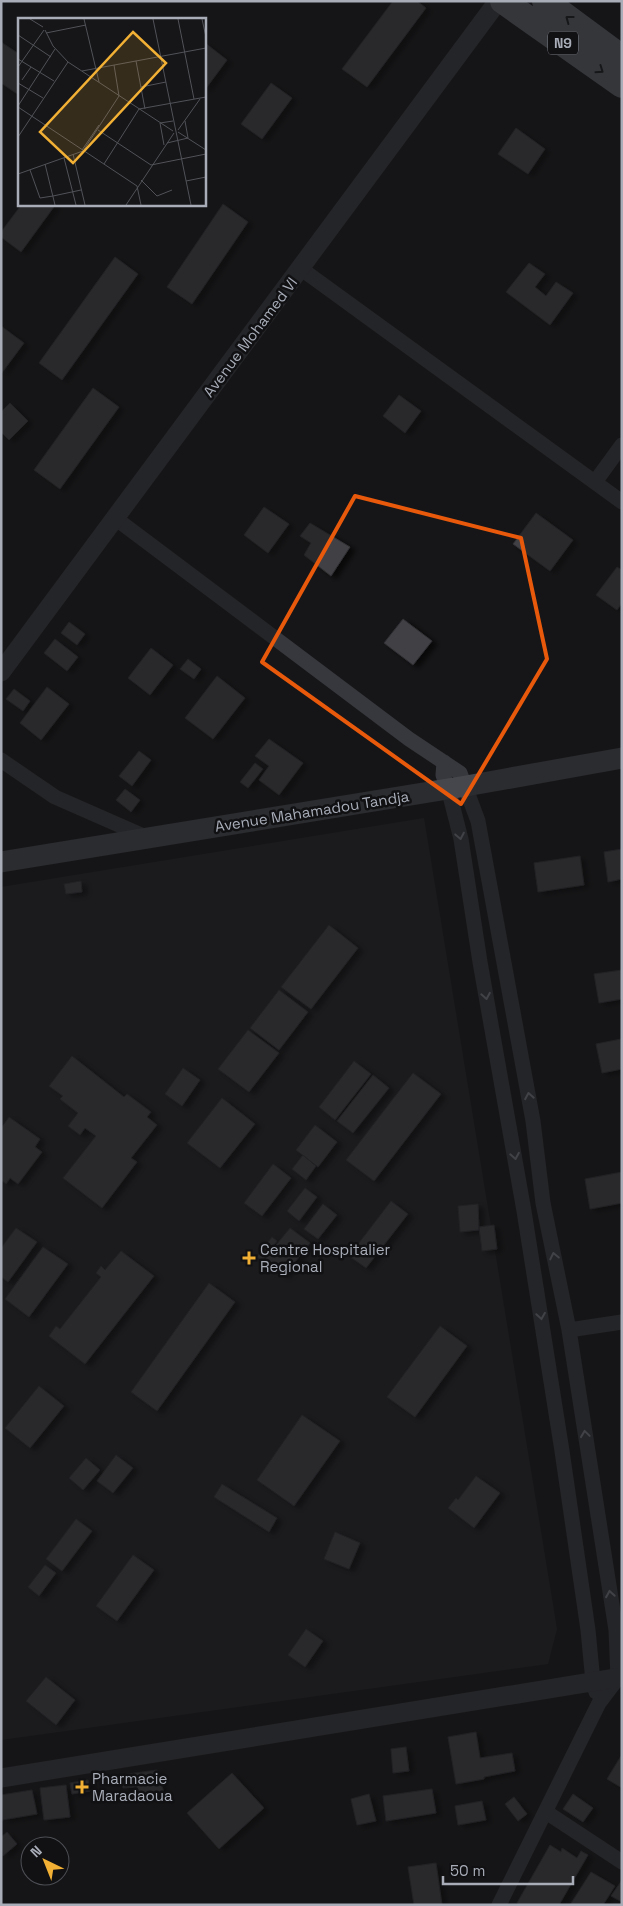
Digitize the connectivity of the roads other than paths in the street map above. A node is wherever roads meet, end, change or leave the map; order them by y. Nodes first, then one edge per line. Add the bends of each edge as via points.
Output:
1 (498, 1) edge
2 (503, 1) edge
3 (545, 1) edge
4 (622, 58) edge
5 (622, 85) edge
6 (300, 268) junction
7 (622, 445) edge
8 (594, 482) junction
9 (622, 502) edge
10 (115, 518) junction
11 (1, 672) edge
12 (622, 758) edge
13 (1, 760) edge
14 (457, 787) junction
15 (146, 837) junction
16 (1, 862) edge
17 (504, 959) junction
18 (480, 962) junction
19 (622, 1322) edge
20 (569, 1330) junction
21 (620, 1677) edge
22 (592, 1682) junction
23 (599, 1703) junction
24 (1, 1778) edge
25 (546, 1812) junction
26 (622, 1862) edge
27 (498, 1905) edge

1 - 6 street, Avenue Mohamed VI
2 -> 5 highway, N9
4 -> 3 highway, N9
6 - 8 street
6 - 10 street, Avenue Mohamed VI
7 - 8 street
8 - 9 street
10 - 11 street, Avenue Mohamed VI
10 - 14 street via 409,739 460,773
12 - 14 main road, Avenue Mahamadou Tandja
13 - 15 street via 55,797
14 - 15 main road, Avenue Mahamadou Tandja
14 - 17 street via 480,828
14 -> 18 street via 461,839
15 - 16 main road, Avenue Mahamadou Tandja
17 - 18 street
20 -> 17 street via 543,1203 533,1121
18 -> 22 street via 520,1183 562,1451 588,1630
19 - 20 street
21 -> 20 street via 616,1630
21 - 22 street
21 - 23 street
22 - 23 street
22 - 24 street
23 - 25 street
25 - 26 street
25 - 27 street

